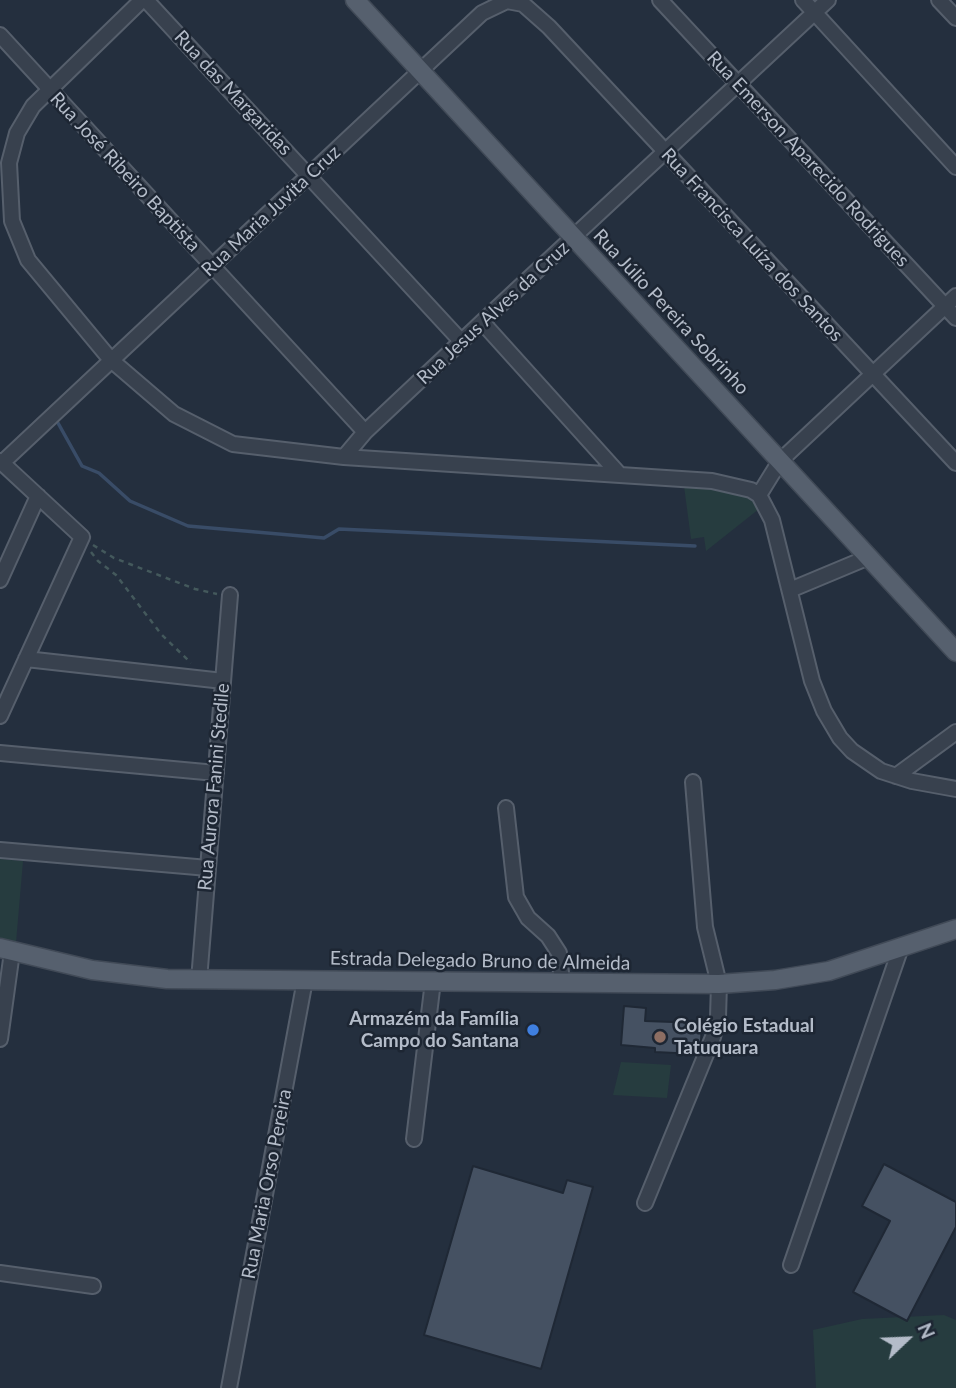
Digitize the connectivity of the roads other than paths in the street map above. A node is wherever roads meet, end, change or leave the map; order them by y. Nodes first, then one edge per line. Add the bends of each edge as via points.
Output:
1 (355, 0) edge
2 (660, 0) edge
3 (803, 0) edge
4 (828, 0) edge
5 (939, 0) edge
6 (137, 2) edge
7 (814, 13) junction
8 (956, 19) edge
9 (549, 27) joint
10 (0, 35) edge
11 (421, 71) junction
12 (738, 84) junction
13 (48, 88) junction
14 (666, 152) junction
15 (956, 167) edge
16 (310, 175) junction
17 (574, 238) junction
18 (212, 265) junction
19 (951, 301) edge
20 (956, 318) edge
21 (482, 321) junction
22 (461, 341) junction
23 (111, 360) junction
24 (873, 374) junction
25 (365, 432) junction
26 (344, 457) junction
27 (780, 461) junction
28 (1, 462) edge
29 (956, 463) edge
30 (619, 474) junction
31 (759, 495) junction
32 (38, 496) junction
33 (869, 557) junction
34 (0, 580) edge
35 (790, 590) junction
36 (230, 595) road end
37 (956, 652) edge
38 (26, 659) junction
39 (223, 681) junction
40 (0, 716) edge
41 (956, 732) edge
42 (0, 753) edge
43 (216, 773) junction
44 (896, 776) junction
45 (693, 782) dead end
46 (956, 789) edge
47 (506, 807) dead end
48 (0, 850) edge
49 (208, 868) junction
50 (956, 929) edge
51 (6, 950) edge
52 (900, 950) junction
53 (198, 980) junction
54 (305, 981) junction
55 (433, 981) junction
56 (562, 983) junction
57 (719, 985) junction
58 (0, 1039) edge
59 (414, 1139) dead end
60 (645, 1203) dead end
61 (791, 1265) dead end
62 (0, 1273) edge
63 (93, 1286) dead end
64 (229, 1388) edge

1 - 11 main road, Rua Júlio Pereira Sobrinho
2 - 12 street, Rua Emerson Aparecido Rodrigues
3 - 7 street
4 - 7 street, Rua Jesus Alves da Cruz
5 - 8 street
6 - 13 street
6 - 16 street, Rua das Margaridas
7 - 12 street, Rua Jesus Alves da Cruz
7 - 15 street
9 - 11 street, Rua Maria Juvita Cruz via 523,4 497,4
9 - 14 street, Rua Francisca Luíza dos Santos
10 - 13 street, Rua José Ribeiro Baptista
11 - 16 street, Rua Maria Juvita Cruz
11 - 17 main road, Rua Júlio Pereira Sobrinho
12 - 14 street, Rua Jesus Alves da Cruz
12 - 19 street, Rua Emerson Aparecido Rodrigues
13 - 18 street, Rua José Ribeiro Baptista
13 - 23 street via 24,120 12,149 12,220 28,260
14 - 17 street, Rua Jesus Alves da Cruz
14 - 24 street, Rua Francisca Luíza dos Santos
16 - 18 street, Rua Maria Juvita Cruz
16 - 22 street, Rua das Margaridas
17 - 21 street, Rua Jesus Alves da Cruz
17 - 27 main road, Rua Júlio Pereira Sobrinho
18 - 23 street, Rua Maria Juvita Cruz
18 - 25 street, Rua José Ribeiro Baptista
19 - 20 street, Rua Emerson Aparecido Rodrigues
19 - 24 street
21 - 22 street, Rua Jesus Alves da Cruz
21 - 30 street
22 - 25 street, Rua Jesus Alves da Cruz
23 - 26 street via 174,414 212,436 252,447
23 - 28 street, Rua Maria Juvita Cruz
24 - 27 street
24 - 29 street, Rua Francisca Luíza dos Santos
25 - 26 street, Rua Jesus Alves da Cruz
26 - 30 street
27 - 31 street
27 - 33 main road, Rua Júlio Pereira Sobrinho
28 - 32 street
30 - 31 street via 726,483
31 - 35 street via 772,520
32 - 34 street
32 - 38 street via 82,537
33 - 35 street
33 - 37 main road, Rua Júlio Pereira Sobrinho
35 - 44 street via 812,681 832,726 859,757
36 - 39 street, Rua Aurora Fanini Stedile
38 - 39 street
38 - 40 street
39 - 43 street, Rua Aurora Fanini Stedile
41 - 44 street
42 - 43 street
43 - 49 street, Rua Aurora Fanini Stedile
44 - 46 street
45 - 57 street via 705,927
47 - 56 street via 516,897 559,953
48 - 49 street
49 - 53 street, Rua Aurora Fanini Stedile
50 - 52 main road, Estrada Delegado Bruno de Almeida
51 - 53 main road, Estrada Delegado Bruno de Almeida via 92,970
51 - 58 street
52 - 57 main road, Estrada Delegado Bruno de Almeida via 803,976
52 - 61 street
53 - 54 main road, Estrada Delegado Bruno de Almeida
54 - 55 main road, Estrada Delegado Bruno de Almeida
54 - 64 street, Rua Maria Orso Pereira
55 - 56 main road, Estrada Delegado Bruno de Almeida
55 - 59 street
56 - 57 main road, Estrada Delegado Bruno de Almeida
57 - 60 street via 716,1027
62 - 63 street

